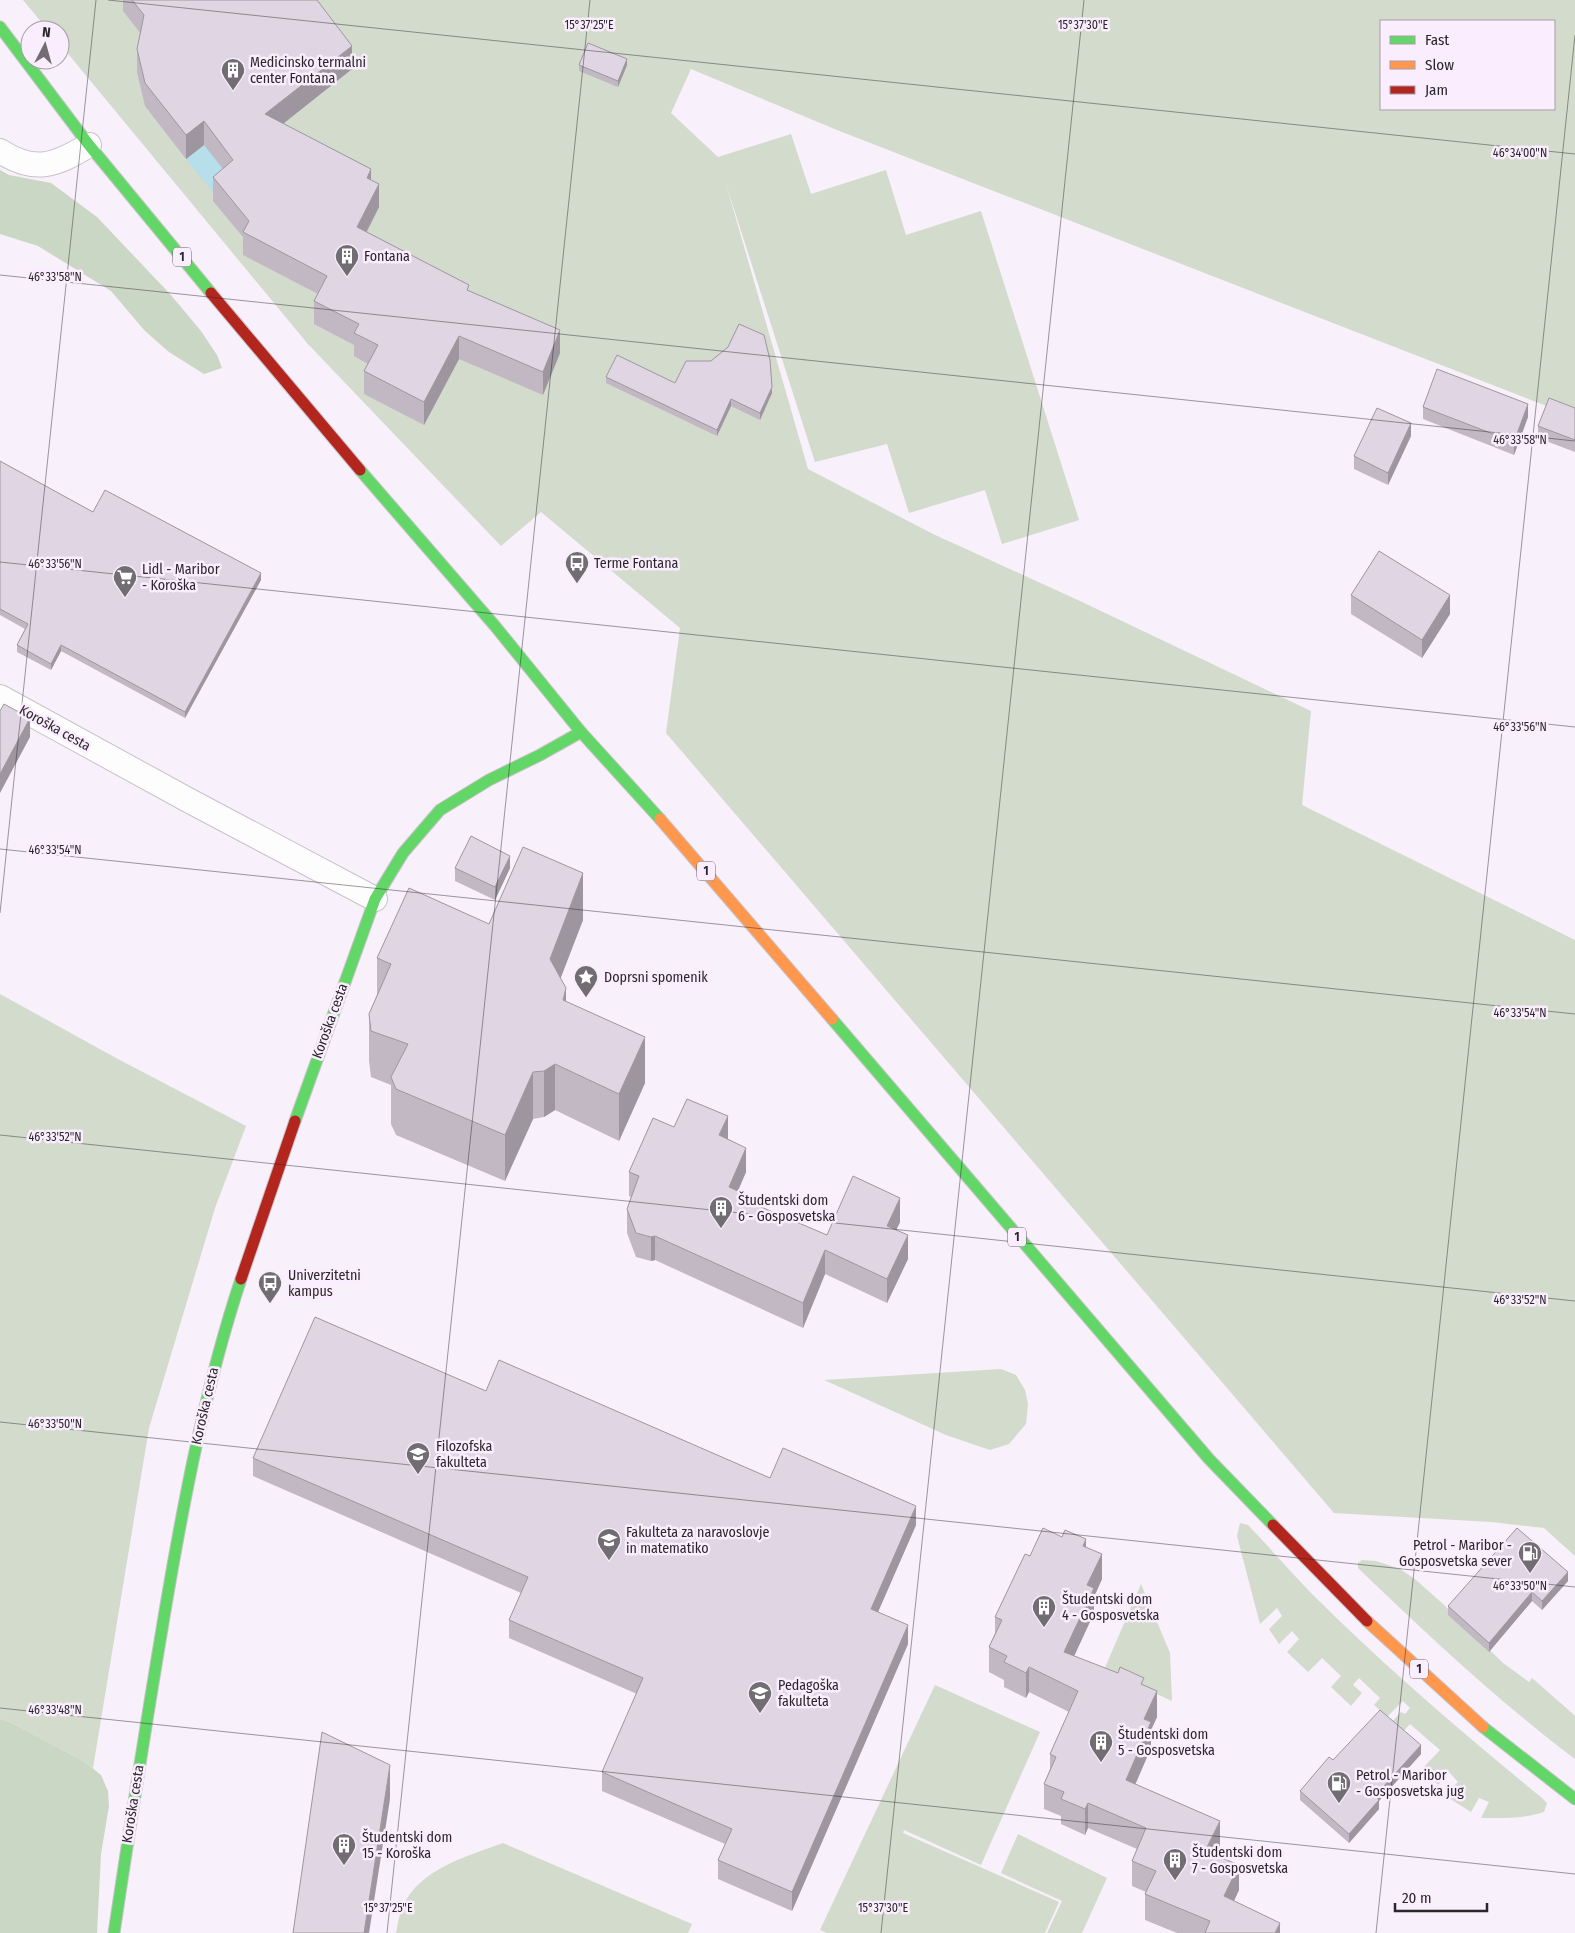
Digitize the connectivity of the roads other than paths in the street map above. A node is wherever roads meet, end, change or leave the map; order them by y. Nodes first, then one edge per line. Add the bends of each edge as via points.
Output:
1 (0, 27) edge
2 (89, 145) junction
3 (0, 150) edge
4 (0, 697) edge
5 (581, 732) junction
6 (375, 899) junction
7 (1575, 1799) edge
8 (114, 1933) edge

1 - 2 main road, 1
2 - 3 street via 64,159 33,165
2 - 5 main road, 1
4 - 6 street, Koroška cesta
5 - 6 main road, Koroška cesta via 489,780 440,810 403,853
5 - 7 main road, 1 via 719,886 1209,1459 1377,1631 1476,1721
6 - 8 main road, Koroška cesta via 325,1033 222,1334 174,1560

